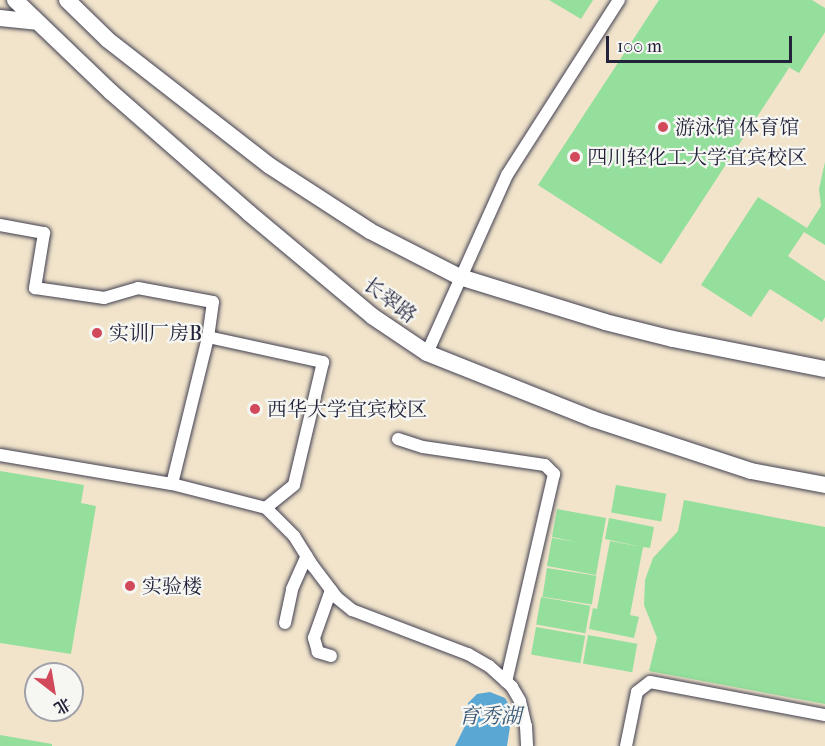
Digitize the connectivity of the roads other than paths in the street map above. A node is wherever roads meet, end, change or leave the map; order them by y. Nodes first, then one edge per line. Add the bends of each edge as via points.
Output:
1 (15, 0) edge
2 (67, 0) edge
3 (620, 0) edge
4 (0, 18) edge
5 (37, 22) junction
6 (0, 225) edge
7 (460, 276) junction
8 (208, 337) junction
9 (427, 353) junction
10 (825, 369) edge
11 (398, 438) dead end
12 (0, 455) edge
13 (172, 483) junction
14 (825, 485) edge
15 (266, 508) junction
16 (307, 556) junction
17 (331, 591) junction
18 (285, 623) dead end
19 (331, 656) dead end
20 (506, 682) junction
21 (825, 715) edge
22 (527, 746) edge
23 (626, 746) edge

1 - 5 main road, 长翠路
2 - 7 main road via 108,40 270,166 370,231
3 - 7 street via 507,175
4 - 5 main road
5 - 9 main road, 长翠路 via 249,213 372,315
6 - 8 street via 45,233 35,288 104,298 138,288 213,302
7 - 9 street
7 - 10 main road via 650,334
8 - 13 street
8 - 15 street via 323,362 294,485
9 - 14 main road, 长翠路 via 593,419 751,471
11 - 20 street via 423,447 545,465 554,474
12 - 13 street
13 - 15 street
15 - 16 street via 294,536
16 - 17 street
16 - 18 street via 292,589
17 - 19 street via 314,638 318,652
17 - 20 street via 352,610 468,654
20 - 22 street via 520,701
21 - 23 street via 650,682 637,692

